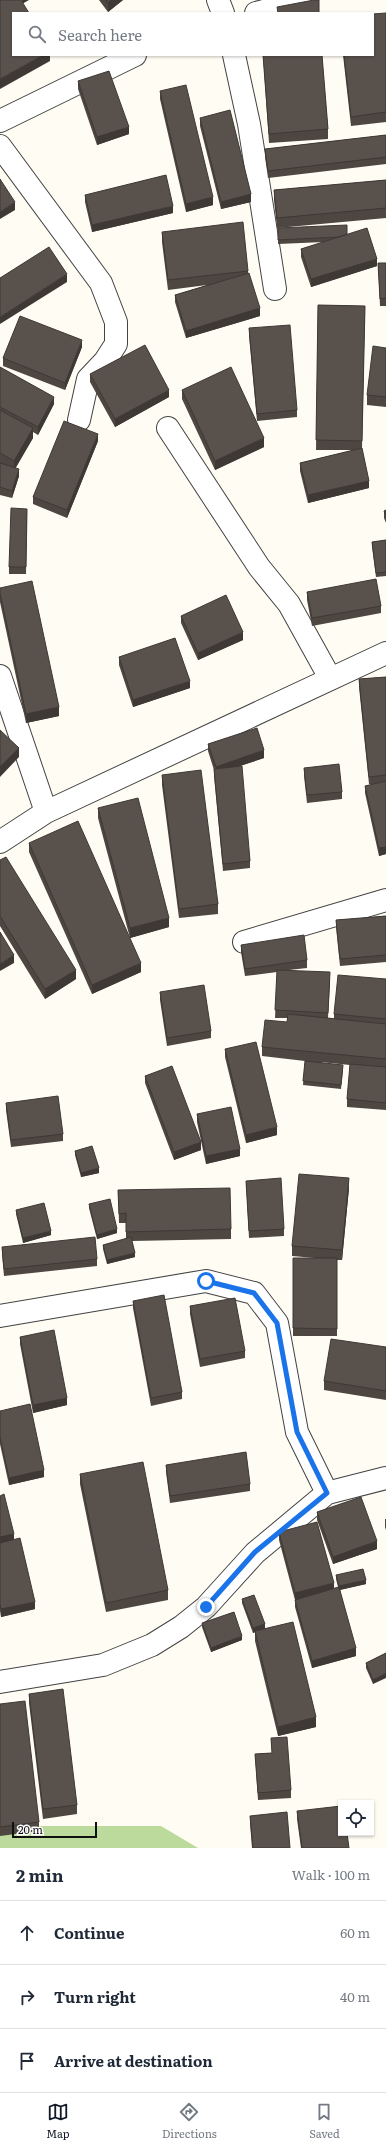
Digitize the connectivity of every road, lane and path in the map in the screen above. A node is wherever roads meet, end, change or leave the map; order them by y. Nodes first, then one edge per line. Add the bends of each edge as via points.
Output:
1 (218, 0) edge
2 (306, 0) edge
3 (223, 12) edge
4 (260, 12) edge
5 (134, 56) edge
6 (234, 56) edge
7 (0, 121) edge
8 (0, 146) edge
9 (275, 289) dead end
10 (80, 420) dead end
11 (168, 428) dead end
12 (386, 652) edge
13 (0, 676) edge
14 (330, 678) junction
15 (46, 812) junction
16 (0, 842) edge
17 (386, 900) edge
18 (244, 942) dead end
19 (0, 1316) edge
20 (386, 1478) edge
21 (327, 1493) junction
22 (0, 1682) edge

1 - 3 street
2 - 4 street
5 - 7 street
6 - 9 street via 249,124
8 - 10 street via 101,283 116,322 116,344 105,361 88,379
11 - 14 street via 259,567 289,604
12 - 14 street
13 - 15 street
14 - 15 street
15 - 16 street
17 - 18 street
19 - 21 street via 206,1281 254,1293 277,1323 297,1432
20 - 21 street
21 - 22 street via 255,1552 206,1607 152,1645 103,1665

